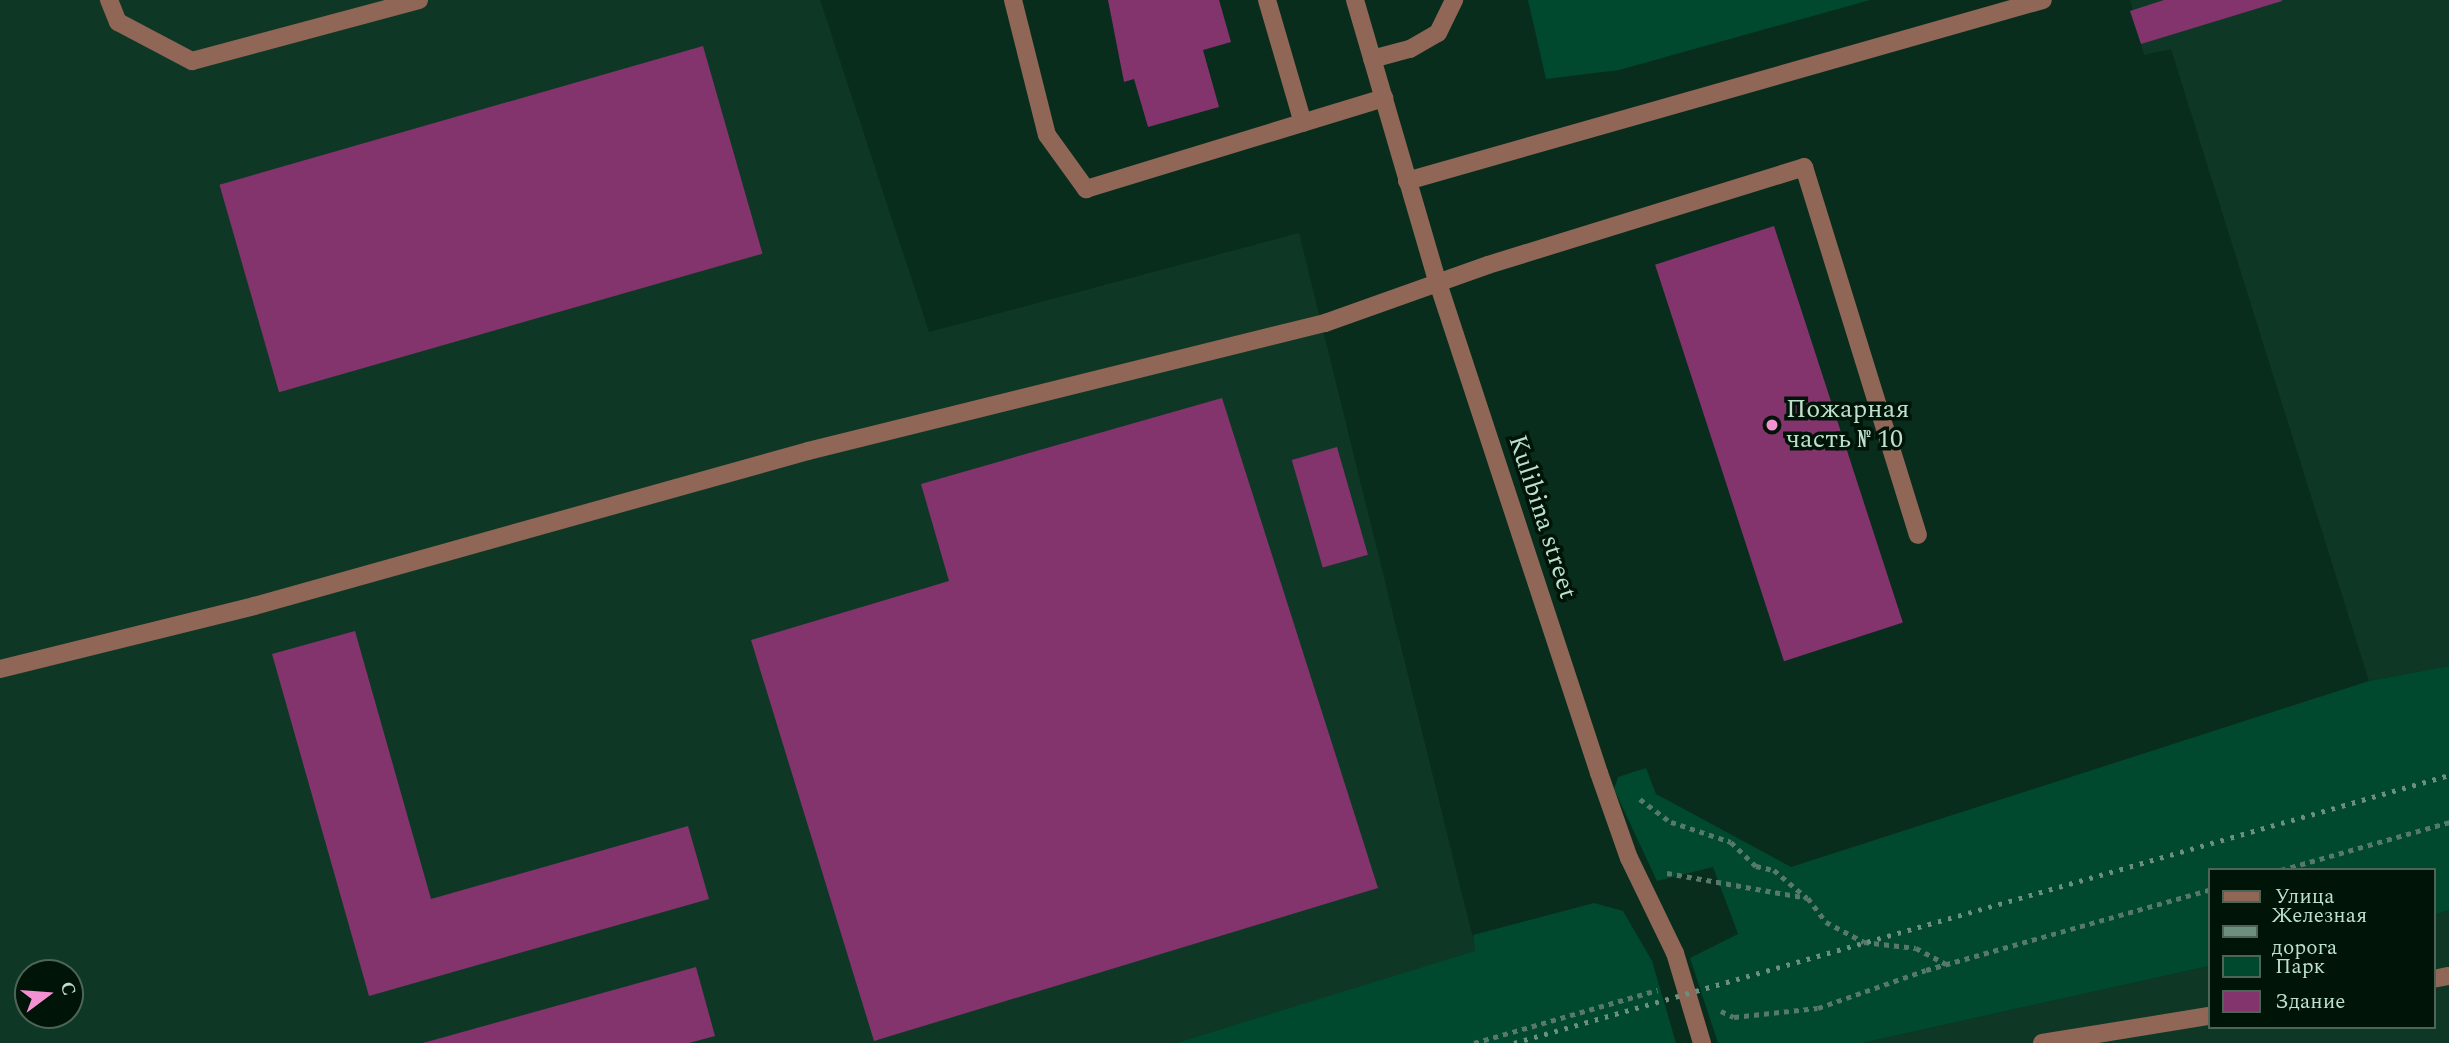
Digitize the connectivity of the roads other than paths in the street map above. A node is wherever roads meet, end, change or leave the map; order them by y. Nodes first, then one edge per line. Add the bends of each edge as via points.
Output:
1 (109, 0) edge
2 (419, 0) edge
3 (1013, 0) edge
4 (1267, 0) edge
5 (1355, 0) edge
6 (1454, 0) edge
7 (2043, 0) edge
8 (1372, 59) junction
9 (1384, 98) junction
10 (1303, 123) junction
11 (1407, 181) junction
12 (1438, 283) junction
13 (1918, 535) dead end
14 (0, 669) edge
15 (2208, 1016) edge
16 (1697, 1040) edge
17 (2042, 1043) edge

1 - 2 street via 118,22 192,61
3 - 10 street via 1046,135 1086,189
4 - 10 street
5 - 8 street, Kulibina street
6 - 8 street via 1438,33 1410,49
7 - 11 street
8 - 9 street, Kulibina street
9 - 10 street
9 - 11 street, Kulibina street
11 - 12 street, Kulibina street
12 - 13 street via 1804,167
12 - 14 street via 1325,323 808,451 254,606
12 - 16 street, Kulibina street via 1599,773 1629,858 1664,928 1688,993
15 - 17 street

